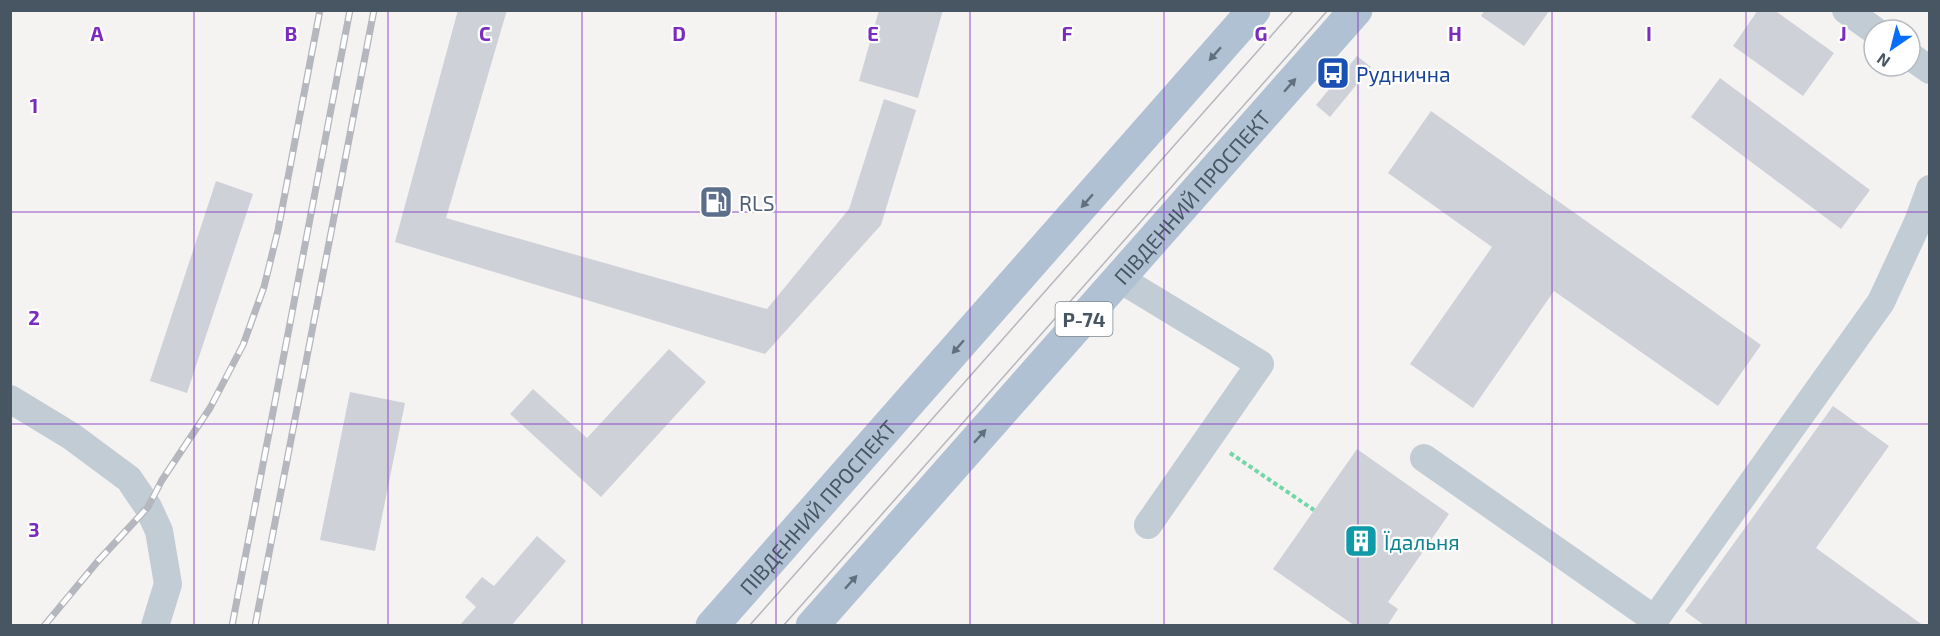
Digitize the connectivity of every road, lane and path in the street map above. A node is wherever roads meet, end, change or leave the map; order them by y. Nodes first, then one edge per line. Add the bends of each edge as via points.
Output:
1 (1254, 10) edge
2 (1356, 10) edge
3 (1846, 10) edge
4 (1862, 21) edge
5 (1929, 189) edge
6 (1120, 279) junction
7 (10, 399) edge
8 (1208, 438) junction
9 (1424, 458) dead end
10 (1314, 510) dead end
11 (1148, 525) dead end
12 (1652, 622) edge
13 (155, 626) edge
14 (712, 626) edge
15 (812, 626) edge

1 -> 14 main road, ПІВДЕННИЙ ПРОСПЕКТ
6 -> 2 main road, ПІВДЕННИЙ ПРОСПЕКТ / Р-74
3 - 4 lane
5 - 12 lane via 1881,302
6 - 8 lane via 1260,364
15 -> 6 main road, ПІВДЕННИЙ ПРОСПЕКТ / Р-74
7 - 13 lane via 71,436 129,479 148,507 159,531 168,584
8 - 10 path
8 - 11 lane
9 - 12 lane

